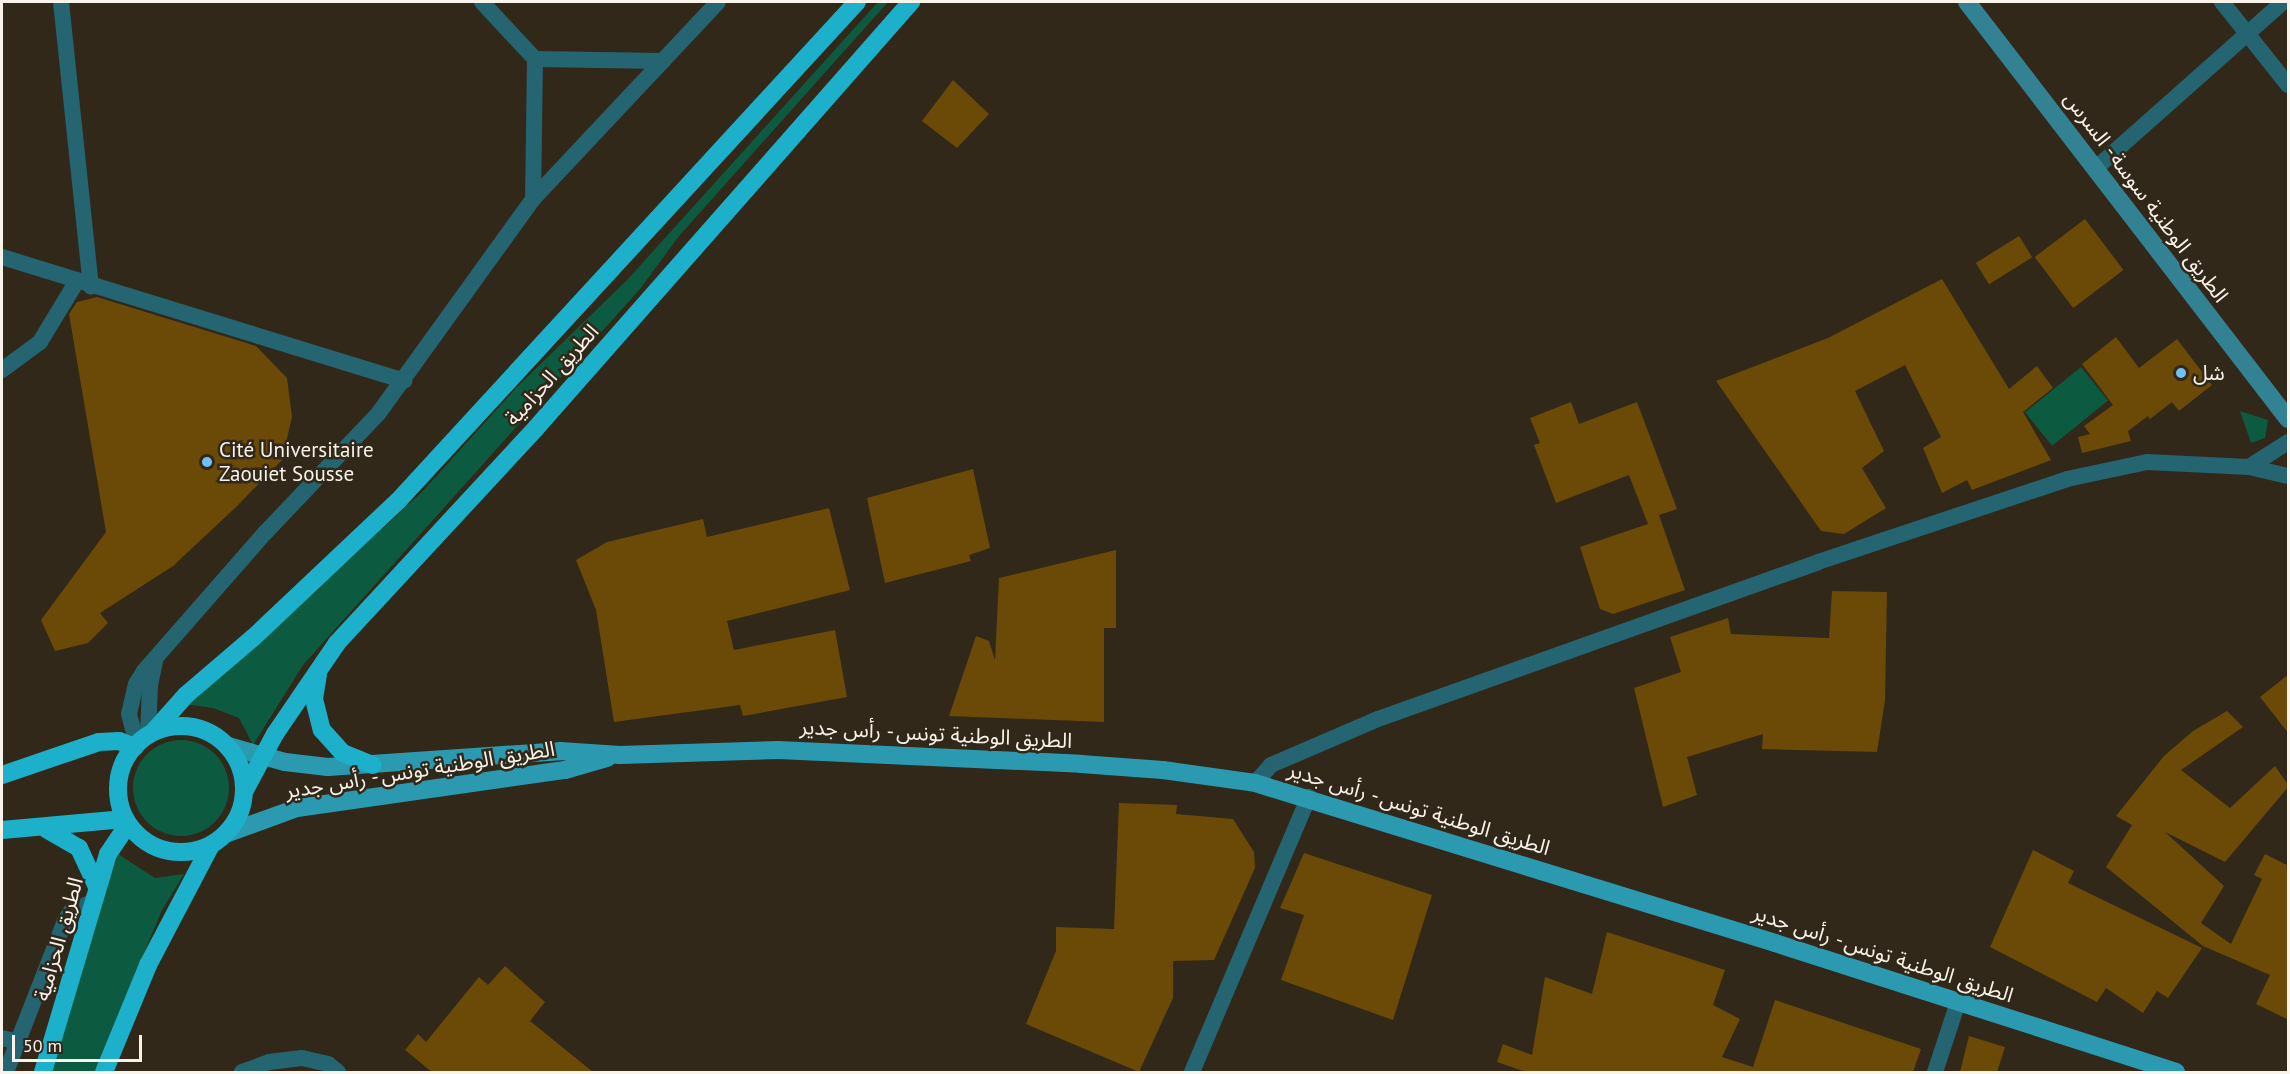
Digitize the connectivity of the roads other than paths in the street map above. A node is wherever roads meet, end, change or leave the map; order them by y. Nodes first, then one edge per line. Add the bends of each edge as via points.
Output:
1 (61, 2) edge
2 (482, 2) edge
3 (718, 2) edge
4 (857, 2) edge
5 (913, 2) edge
6 (1967, 2) edge
7 (2222, 2) edge
8 (2283, 2) edge
9 (2245, 33) junction
10 (535, 59) junction
11 (663, 61) junction
12 (2289, 85) edge
13 (2096, 168) junction
14 (533, 199) junction
15 (2, 257) edge
16 (84, 283) junction
17 (2, 370) edge
18 (404, 381) junction
19 (2289, 419) edge
20 (2289, 442) edge
21 (2249, 467) junction
22 (2289, 476) edge
23 (320, 668) junction
24 (143, 739) junction
25 (228, 746) junction
26 (620, 755) junction
27 (263, 758) junction
28 (373, 765) junction
29 (2, 776) edge
30 (1255, 783) junction
31 (245, 790) junction
32 (1309, 797) junction
33 (127, 821) junction
34 (42, 828) junction
35 (2, 830) edge
36 (228, 832) junction
37 (212, 845) junction
38 (95, 895) junction
39 (1958, 1002) junction
40 (10, 1040) edge
41 (6, 1072) edge
42 (43, 1072) edge
43 (104, 1072) edge
44 (242, 1072) edge
45 (338, 1072) edge
46 (1192, 1072) edge
47 (1935, 1072) edge
48 (2176, 1072) edge

1 - 16 street
2 - 10 street
3 - 11 street
4 - 24 highway, الطريق الحزامية via 398,501
5 - 23 highway, الطريق الحزامية via 544,419 337,643
6 - 13 main road, الطريق الوطنية سوسة - السرس
7 - 9 street
8 - 9 street
9 - 12 street
9 - 13 street
10 - 11 street
10 - 14 street
11 - 14 street
13 - 19 main road, الطريق الوطنية سوسة - السرس
14 - 18 street
15 - 16 street
16 - 17 street via 40,342
16 - 18 street
18 - 24 street via 378,414 265,533 156,661
20 - 21 street
21 - 22 street
21 - 30 street via 2147,462 2067,479 1818,562 1378,720 1271,765
23 - 27 highway, الطريق الحزامية
23 - 28 highway via 314,699 322,730 343,753
24 - 25 highway via 172,726 193,727 212,733
24 - 29 highway via 99,742
24 - 33 highway via 125,759 119,781 120,805
25 - 27 main road, الطريق الوطنية تونس - رأس جدير
25 - 31 highway via 237,759
26 - 28 main road, الطريق الوطنية تونس - رأس جدير via 560,751
26 - 30 main road, الطريق الوطنية تونس - رأس جدير via 778,750 951,757 1163,770
26 - 36 main road, الطريق الوطنية تونس - رأس جدير via 565,770 297,808
27 - 28 main road, الطريق الوطنية تونس - رأس جدير via 317,766
27 - 31 highway, الطريق الحزامية
30 - 32 main road, الطريق الوطنية تونس - رأس جدير
31 - 36 highway via 237,820
32 - 39 main road, الطريق الوطنية تونس - رأس جدير
32 - 46 street
33 - 34 highway
33 - 37 highway via 141,838 166,850 194,852
33 - 38 highway, الطريق الحزامية via 108,854
34 - 35 highway
34 - 38 highway via 79,848
36 - 37 highway
37 - 43 highway via 148,965
38 - 40 street via 72,910 65,921
38 - 42 highway, الطريق الحزامية
39 - 47 street
39 - 48 main road, الطريق الوطنية تونس - رأس جدير
40 - 41 street
44 - 45 street via 269,1062 302,1058 328,1064

